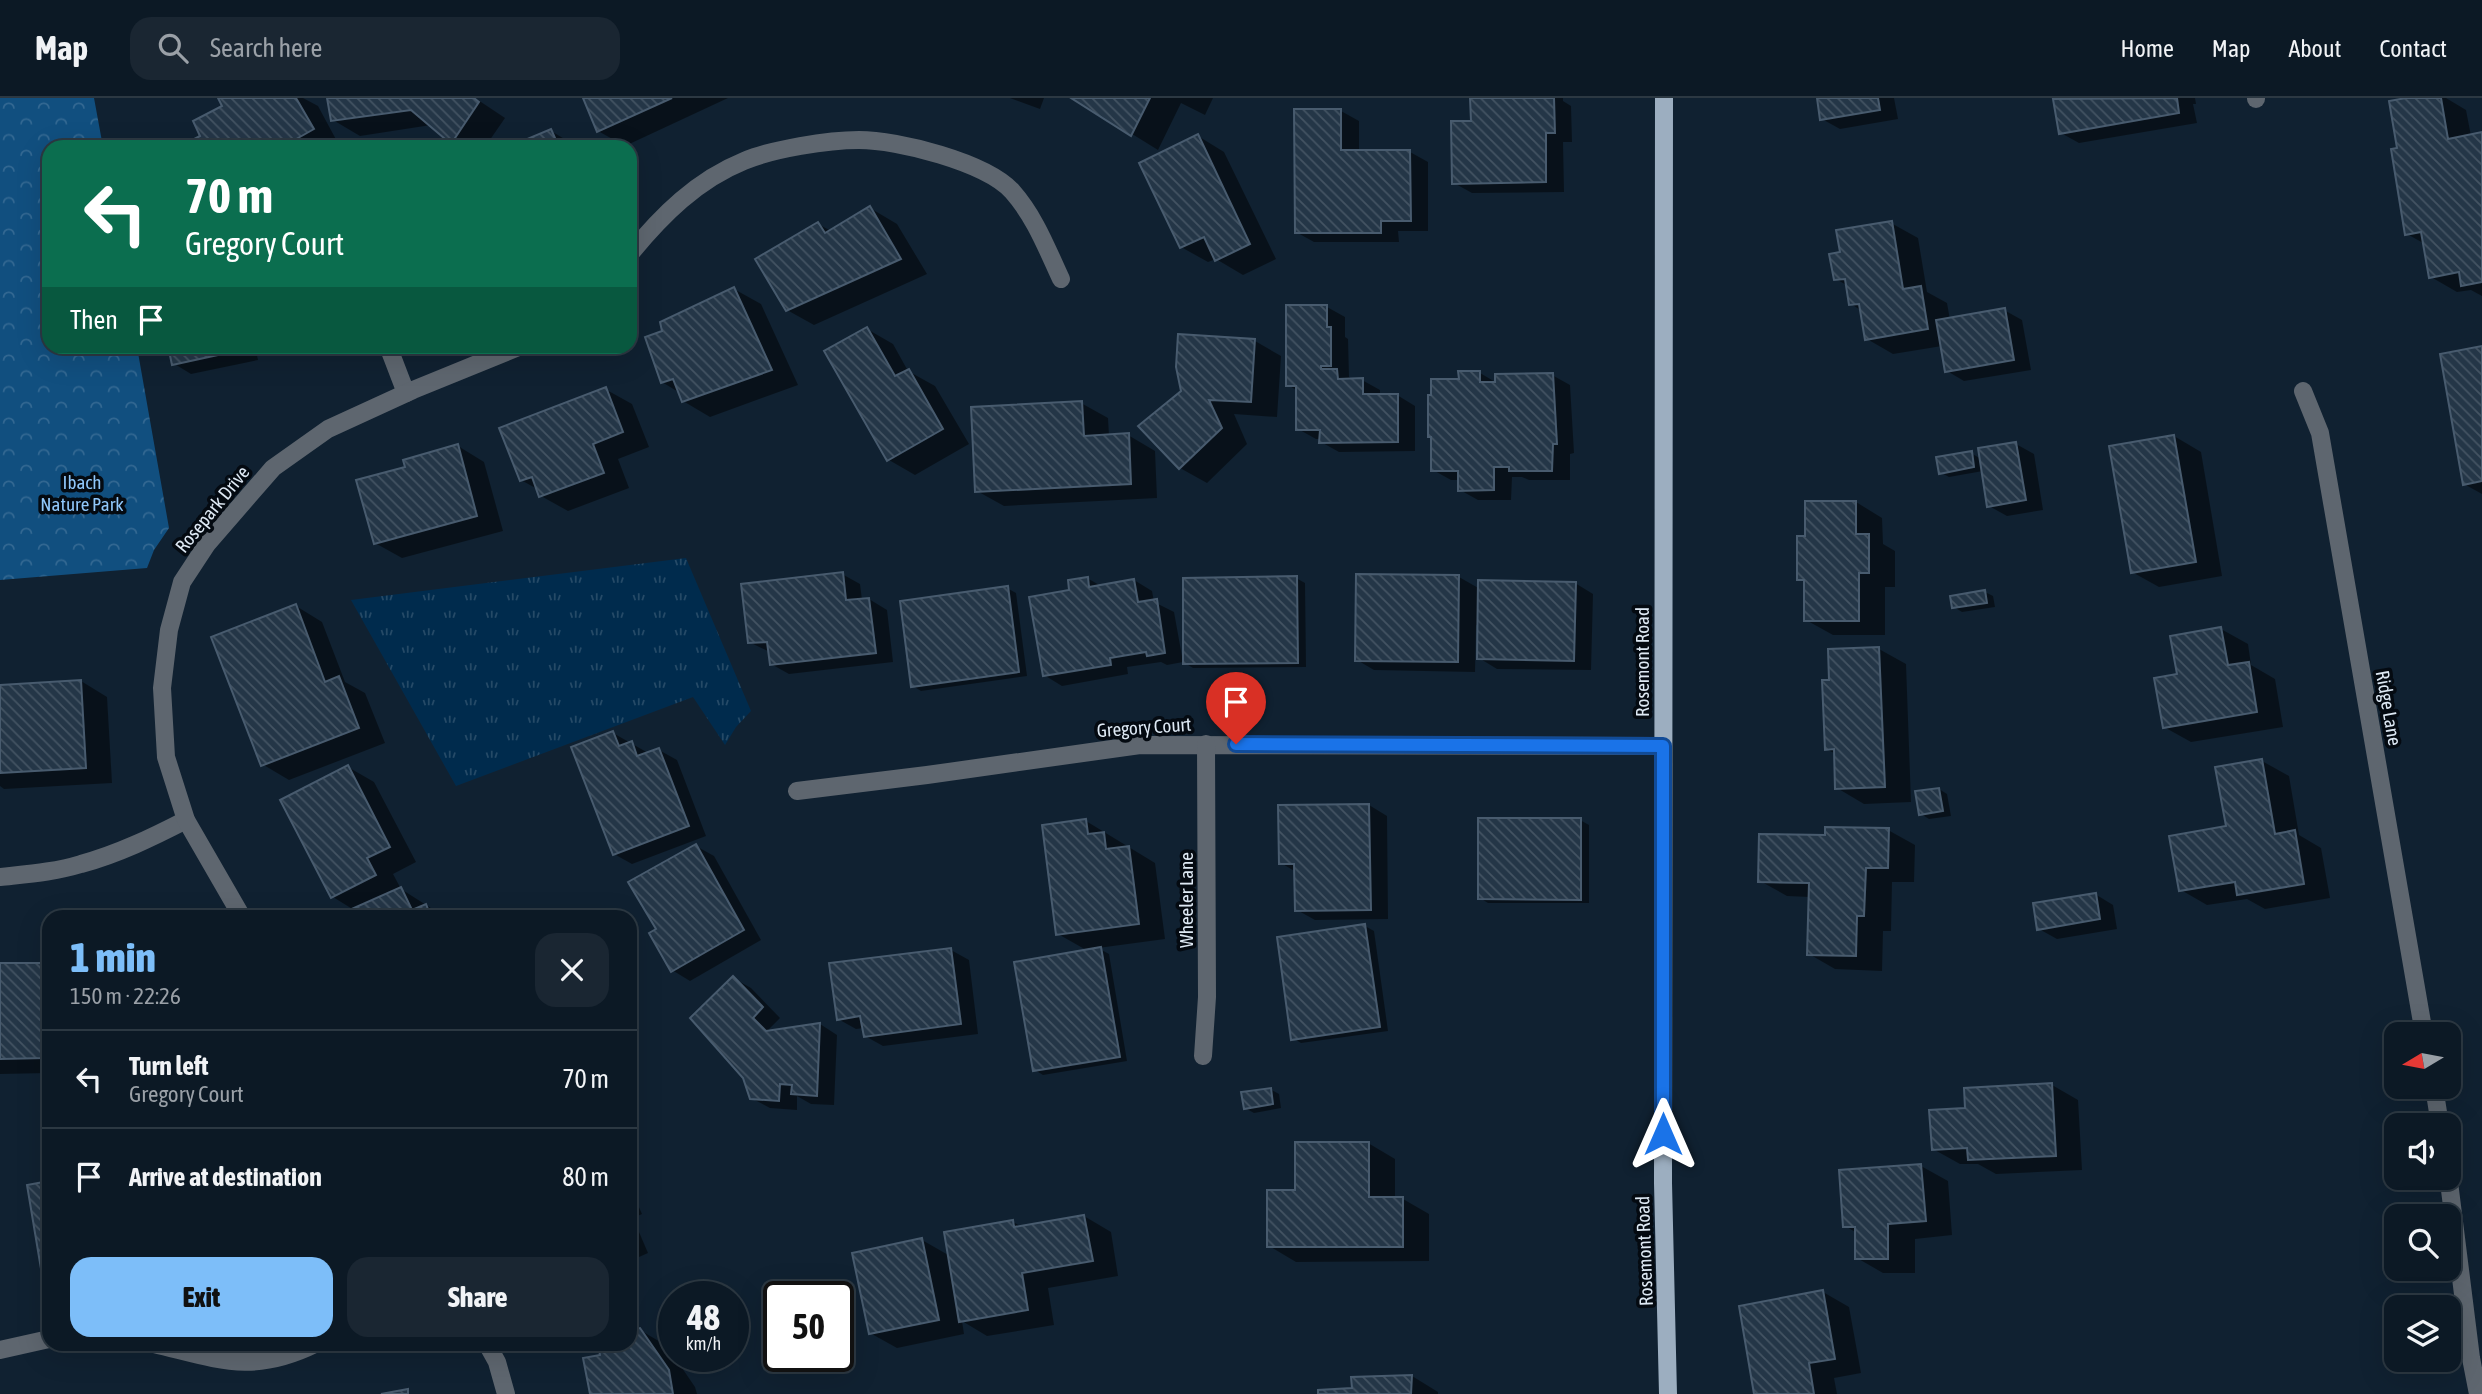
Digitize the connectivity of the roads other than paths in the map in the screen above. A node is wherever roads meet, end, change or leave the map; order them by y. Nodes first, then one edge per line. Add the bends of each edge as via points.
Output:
1 (1664, 98) edge
2 (637, 245) edge
3 (1061, 279) dead end
4 (391, 354) edge
5 (508, 354) edge
6 (2303, 391) dead end
7 (407, 393) junction
8 (1206, 744) junction
9 (1663, 746) junction
10 (797, 791) dead end
11 (186, 820) junction
12 (0, 877) edge
13 (239, 910) edge
14 (2422, 1022) edge
15 (1203, 1056) dead end
16 (2450, 1190) edge
17 (42, 1341) edge
18 (0, 1350) edge
19 (183, 1351) edge
20 (298, 1351) edge
21 (491, 1351) edge
22 (506, 1394) edge
23 (1668, 1394) edge
24 (2479, 1394) edge

1 - 9 main road, Rosemont Road
2 - 3 street via 697,186 744,161 790,148 859,140 933,151 993,176 1011,190 1035,222
4 - 7 street
5 - 7 street, Rosepark Drive
6 - 14 street, Ridge Lane via 2319,433
7 - 11 street, Rosepark Drive via 328,429 273,468 207,544 182,582 169,630 162,688 166,757
8 - 9 street, Gregory Court
8 - 10 street, Gregory Court via 1140,745
8 - 15 street, Wheeler Lane
9 - 23 main road, Rosemont Road
11 - 12 street via 81,864
11 - 13 street, Rosepark Drive
16 - 24 street
17 - 18 street
19 - 20 street via 234,1363 261,1362
21 - 22 street

